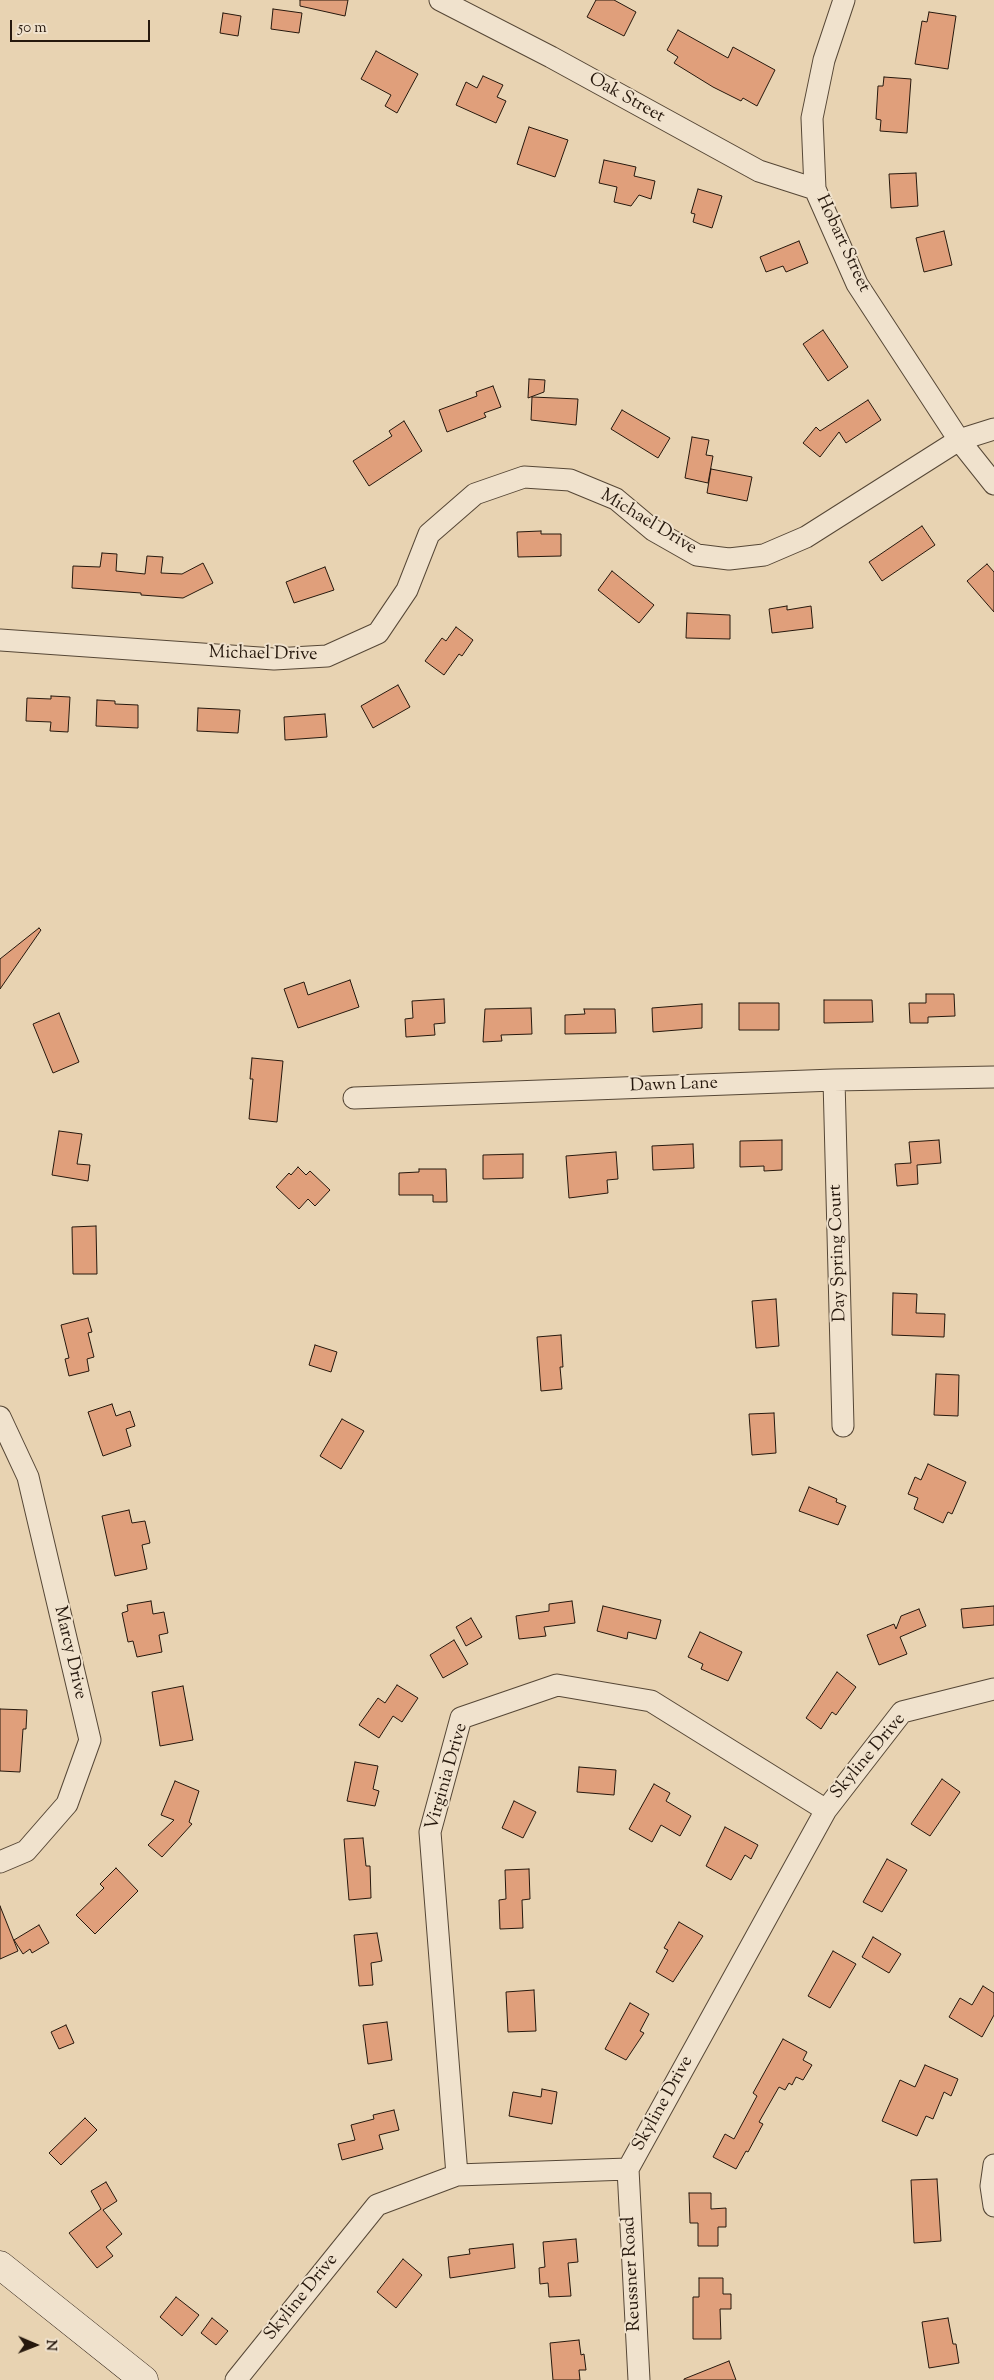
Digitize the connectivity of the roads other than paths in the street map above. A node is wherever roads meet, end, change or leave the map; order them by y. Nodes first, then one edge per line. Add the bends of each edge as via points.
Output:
1 (440, 0) edge
2 (844, 0) edge
3 (816, 189) junction
4 (994, 429) edge
5 (959, 440) junction
6 (994, 484) edge
7 (0, 640) edge
8 (994, 1077) edge
9 (834, 1080) junction
10 (354, 1098) dead end
11 (0, 1417) edge
12 (843, 1426) dead end
13 (994, 1689) edge
14 (826, 1810) junction
15 (0, 1862) edge
16 (994, 2165) edge
17 (628, 2169) junction
18 (457, 2175) junction
19 (994, 2206) edge
20 (0, 2265) edge
21 (144, 2380) edge
22 (236, 2380) edge
23 (639, 2380) edge

1 - 3 street, Oak Street via 551,57 759,172
2 - 3 street, Hobart Street via 824,60 812,118
3 - 5 street, Hobart Street via 857,284
4 - 5 street, Michael Drive
5 - 6 street, Hobart Street
5 - 7 street, Michael Drive via 806,537 764,555 729,559 697,555 653,530 616,499 570,480 524,477 475,494 429,534 407,590 378,633 327,656 274,659
8 - 9 street, Dawn Lane
9 - 10 street, Dawn Lane
9 - 12 street, Day Spring Court
11 - 15 street, Marcy Drive via 28,1477 90,1740 67,1804 26,1851
13 - 14 street, Skyline Drive via 902,1712
14 - 17 street, Skyline Drive
14 - 18 street, Virginia Drive via 651,1701 557,1685 461,1718 430,1832
16 - 19 street via 991,2186
17 - 18 street, Skyline Drive
17 - 23 street, Reussner Road
18 - 22 street, Skyline Drive via 377,2205
20 - 21 street

